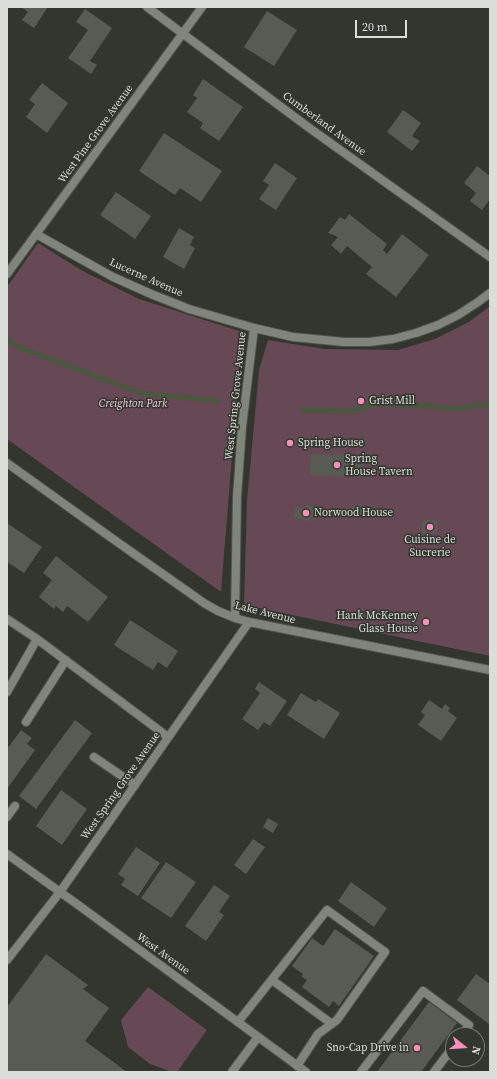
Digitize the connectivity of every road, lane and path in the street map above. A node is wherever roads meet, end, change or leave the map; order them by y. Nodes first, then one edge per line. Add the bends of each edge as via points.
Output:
1 (147, 7) edge
2 (202, 7) edge
3 (183, 33) junction
4 (36, 234) junction
5 (490, 258) edge
6 (7, 274) edge
7 (490, 292) edge
8 (254, 328) junction
9 (7, 463) edge
10 (235, 618) junction
11 (7, 619) edge
12 (248, 622) junction
13 (37, 639) junction
14 (66, 660) junction
15 (490, 670) edge
16 (7, 692) edge
17 (26, 722) dead end
18 (168, 737) junction
19 (94, 757) dead end
20 (135, 785) junction
21 (15, 806) dead end
22 (7, 818) edge
23 (7, 854) edge
24 (60, 892) junction
25 (7, 960) edge
26 (272, 980) junction
27 (238, 1022) junction
28 (332, 1024) junction
29 (468, 1027) edge
30 (258, 1037) junction
31 (445, 1058) edge
32 (297, 1066) junction
33 (232, 1072) edge
34 (306, 1072) edge
35 (361, 1072) edge
36 (434, 1072) edge

1 - 3 street, Cumberland Avenue
2 - 3 street, West Pine Grove Avenue
3 - 4 street, West Pine Grove Avenue
3 - 5 street, Cumberland Avenue
4 - 6 street, West Pine Grove Avenue
4 - 8 street, Lucerne Avenue via 107,274 151,294 189,309
7 - 8 street, West Spring Grove Avenue via 458,315 438,325 393,339 368,342 326,341
8 - 10 street, West Spring Grove Avenue via 240,453
9 - 10 street, Lake Avenue via 204,603
10 - 12 street, Lake Avenue
11 - 13 street
12 - 15 street, Lake Avenue
12 - 18 street, West Spring Grove Avenue
13 - 14 street
13 - 16 street
14 - 17 street
14 - 18 street
18 - 20 street, West Spring Grove Avenue
19 - 20 street
20 - 24 street, West Spring Grove Avenue
21 - 22 street
23 - 24 street, West Avenue
24 - 25 street, West Spring Grove Avenue
24 - 27 street, West Avenue
26 - 27 street
26 - 28 street
26 - 28 street via 327,910 385,952
27 - 30 street, West Avenue
28 - 32 street via 318,1034
29 - 35 street via 469,1025 423,991
30 - 32 street, West Avenue
30 - 33 street
31 - 36 street
32 - 34 street, West Avenue

